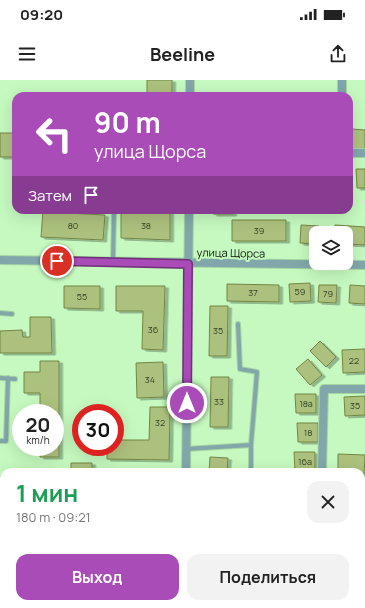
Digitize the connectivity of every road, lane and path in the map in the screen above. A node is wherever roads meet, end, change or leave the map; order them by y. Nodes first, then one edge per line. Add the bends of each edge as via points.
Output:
1 (190, 80) edge
2 (342, 80) edge
3 (190, 92) edge
4 (342, 92) edge
5 (353, 153) edge
6 (365, 153) edge
7 (114, 214) edge
8 (188, 214) edge
9 (0, 260) edge
10 (113, 262) junction
11 (188, 264) junction
12 (365, 265) edge
13 (0, 314) edge
14 (12, 314) dead end
15 (238, 324) dead end
16 (0, 378) edge
17 (8, 378) junction
18 (15, 378) dead end
19 (365, 389) edge
20 (0, 441) edge
21 (251, 445) junction
22 (186, 449) junction
23 (186, 468) edge
24 (251, 468) edge
25 (322, 468) edge

1 - 3 street
2 - 4 street
5 - 6 street
7 - 10 lane
8 - 11 street
9 - 10 street, улица Щорса
10 - 11 street, улица Щорса
11 - 12 street, улица Щорса
11 - 22 street
13 - 14 lane
15 - 21 lane via 240,369 257,372
16 - 17 lane
17 - 18 lane
17 - 20 lane via 6,441
19 - 25 street via 324,389
21 - 22 lane
21 - 24 lane
22 - 23 street

